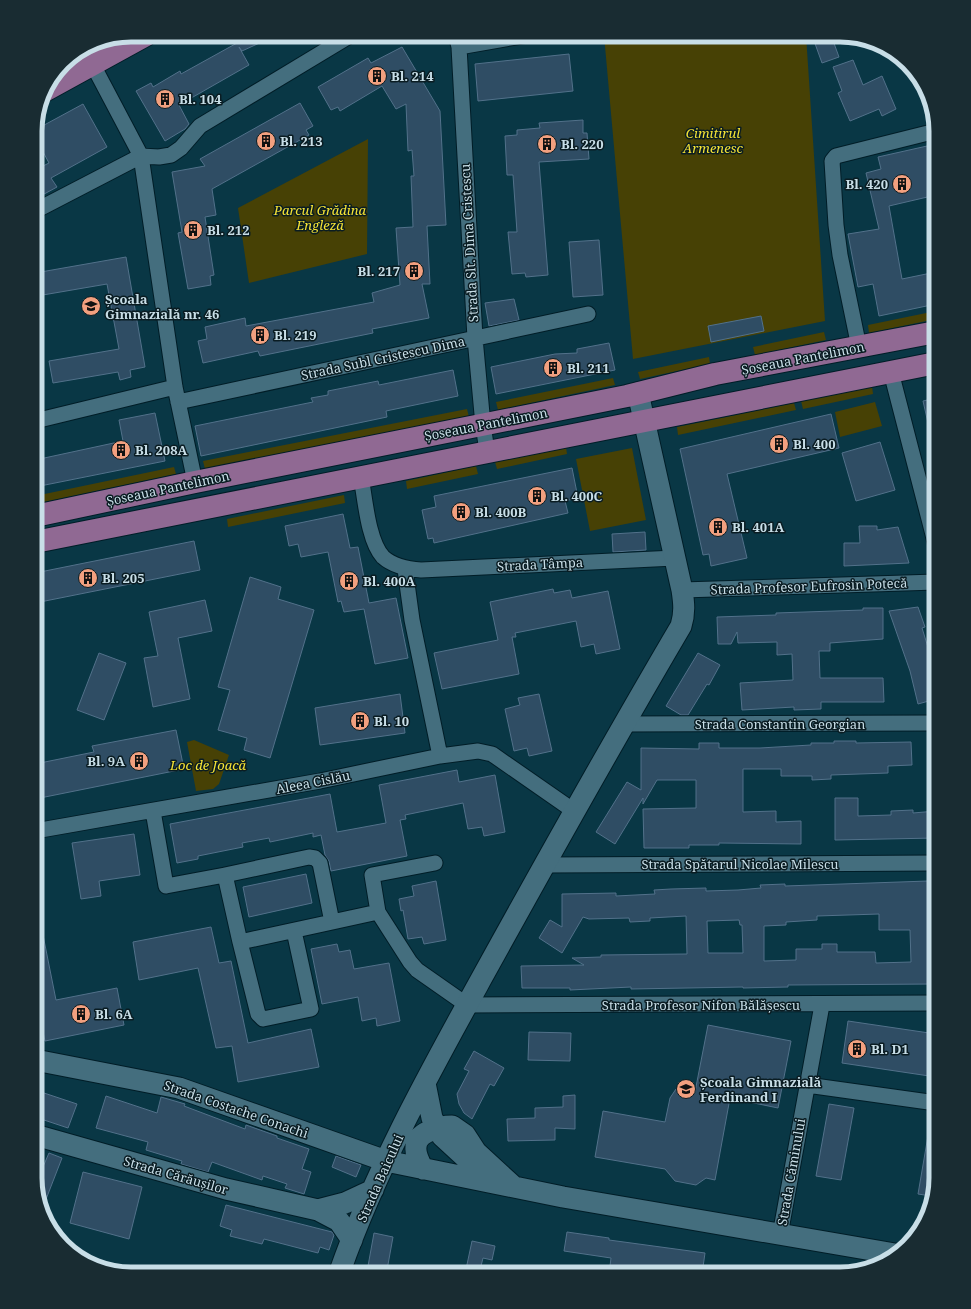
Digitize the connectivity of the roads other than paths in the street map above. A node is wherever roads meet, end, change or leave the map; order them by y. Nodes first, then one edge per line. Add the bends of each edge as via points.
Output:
1 (128, 42) edge
2 (338, 42) edge
3 (457, 42) edge
4 (89, 57) edge
5 (57, 81) edge
6 (929, 133) edge
7 (141, 156) junction
8 (42, 207) edge
9 (588, 314) dead end
10 (929, 333) edge
11 (474, 338) junction
12 (859, 347) junction
13 (929, 364) edge
14 (891, 372) junction
15 (638, 393) junction
16 (177, 395) junction
17 (42, 420) edge
18 (644, 420) junction
19 (483, 426) junction
20 (487, 451) junction
21 (361, 477) junction
22 (195, 482) junction
23 (42, 515) edge
24 (929, 519) edge
25 (42, 541) edge
26 (675, 558) junction
27 (405, 569) junction
28 (929, 582) edge
29 (682, 590) junction
30 (929, 723) edge
31 (624, 724) junction
32 (440, 756) junction
33 (153, 811) junction
34 (574, 811) junction
35 (42, 830) edge
36 (929, 862) edge
37 (435, 863) dead end
38 (544, 865) junction
39 (225, 875) junction
40 (378, 912) junction
41 (332, 922) junction
42 (294, 930) junction
43 (240, 942) junction
44 (929, 1003) edge
45 (467, 1005) junction
46 (822, 1005) junction
47 (42, 1061) edge
48 (425, 1083) junction
49 (807, 1085) junction
50 (929, 1102) edge
51 (438, 1128) junction
52 (42, 1137) edge
53 (386, 1161) junction
54 (423, 1169) junction
55 (506, 1186) junction
56 (373, 1190) junction
57 (318, 1210) junction
58 (780, 1235) junction
59 (352, 1240) junction
60 (889, 1253) edge
61 (342, 1267) edge

1 - 4 main road
2 - 7 street via 200,126 181,148 171,155 159,158
3 - 11 street, Strada Slt. Dima Cristescu
4 - 5 main road
4 - 7 street
6 - 12 street via 836,156 832,161 839,247
7 - 8 street
7 - 16 street
9 - 11 street, Strada Subl Cristescu Dima
10 - 12 main road, Șoseaua Pantelimon
11 - 16 street, Strada Subl Cristescu Dima
11 - 19 street, Strada Slt. Dima Cristescu
12 - 15 main road, Șoseaua Pantelimon via 715,374
13 - 14 main road, Șoseaua Pantelimon
14 - 18 main road, Șoseaua Pantelimon
14 - 24 street
15 - 18 main road
15 - 19 main road, Șoseaua Pantelimon
16 - 17 street, Strada Subl Cristescu Dima
16 - 22 street
18 - 20 main road, Șoseaua Pantelimon
18 - 26 main road, Strada Baicului
19 - 20 street, Strada Slt. Dima Cristescu
19 - 22 main road, Șoseaua Pantelimon
20 - 21 main road, Șoseaua Pantelimon
21 - 25 main road, Șoseaua Pantelimon
21 - 27 street, Strada Tâmpa via 374,541 384,557
22 - 23 main road, Șoseaua Pantelimon
26 - 27 street, Strada Tâmpa
26 - 29 main road, Strada Baicului
27 - 32 street via 414,628
28 - 29 street, Strada Profesor Eufrosin Potecă
29 - 31 main road, Strada Baicului via 685,606 681,626
30 - 31 street, Strada Constantin Georgian
31 - 34 main road, Strada Baicului
32 - 33 street, Aleea Cislău
32 - 34 street, Aleea Cislău via 478,751 492,754
33 - 35 street, Aleea Cislău
33 - 39 street via 166,886
34 - 38 main road, Strada Baicului
36 - 38 street, Strada Spătarul Nicolae Milescu
37 - 40 street via 372,875
38 - 45 main road, Strada Baicului
39 - 41 street via 309,857 316,858 320,863
39 - 43 street
40 - 41 street
40 - 45 street via 417,970
41 - 42 street
42 - 43 street
42 - 43 street via 311,1009 260,1017
44 - 46 street, Strada Profesor Nifon Bălășescu
45 - 46 street, Strada Profesor Nifon Bălășescu
45 - 48 main road, Strada Baicului
46 - 49 street, Strada Căminului
47 - 53 main road, Strada Costache Conachi via 180,1088
48 - 51 main road via 432,1118
48 - 53 main road, Strada Baicului
49 - 50 street
49 - 58 street, Strada Căminului
51 - 54 main road via 418,1140 416,1147
51 - 55 main road via 442,1136 469,1162
52 - 57 main road, Strada Cărăușilor via 226,1189
53 - 54 main road, Strada Costache Conachi
53 - 56 main road, Strada Baicului
54 - 55 main road, Strada Costache Conachi
55 - 58 main road, Strada Costache Conachi
56 - 57 main road, Strada Cărăușilor via 345,1203
56 - 59 main road, Strada Baicului
57 - 59 main road, Strada Cărăușilor via 339,1221
58 - 60 main road, Strada Costache Conachi
59 - 61 main road, Strada Baicului

